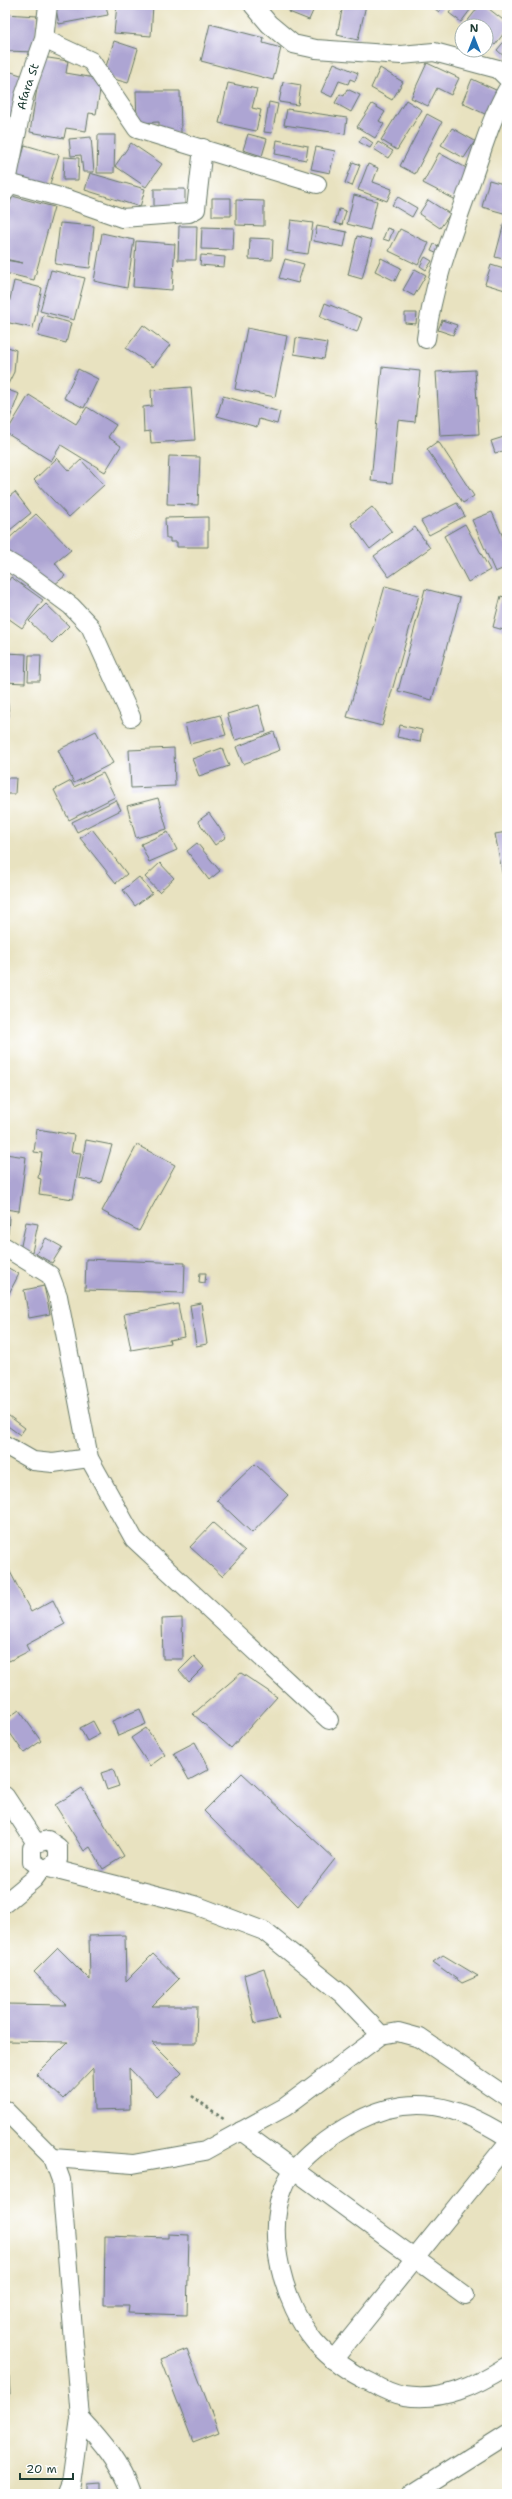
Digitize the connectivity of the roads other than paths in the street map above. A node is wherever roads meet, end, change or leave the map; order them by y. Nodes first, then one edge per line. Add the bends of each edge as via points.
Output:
1 (48, 5) edge
2 (252, 5) edge
3 (44, 39) junction
4 (507, 78) edge
5 (507, 90) edge
6 (203, 148) junction
7 (317, 184) dead end
8 (6, 187) edge
9 (426, 339) dead end
10 (5, 560) edge
11 (131, 717) dead end
12 (5, 1247) edge
13 (5, 1445) edge
14 (88, 1458) junction
15 (329, 1720) dead end
16 (5, 1796) edge
17 (46, 1868) junction
18 (5, 1903) edge
19 (381, 2035) junction
20 (507, 2097) edge
21 (5, 2110) edge
22 (241, 2131) junction
23 (507, 2137) edge
24 (507, 2144) edge
25 (53, 2158) junction
26 (294, 2171) junction
27 (415, 2258) junction
28 (465, 2295) dead end
29 (333, 2360) junction
30 (507, 2366) edge
31 (80, 2418) junction
32 (507, 2434) edge
33 (67, 2494) edge
34 (132, 2494) edge
35 (412, 2494) edge

1 - 3 street, Afara St
2 - 4 street via 269,24 293,44 401,55 434,52 498,69
3 - 6 street via 91,61 137,129
3 - 8 street, Afara St via 24,96
5 - 9 street via 480,156 443,260 431,302
6 - 7 street
6 - 8 street via 196,210 189,213 122,218 71,200
10 - 11 street via 65,602 90,626
12 - 14 street via 50,1274
13 - 14 street via 33,1461 53,1463
14 - 15 street via 134,1539
16 - 17 street via 36,1843 48,1840 58,1847 58,1860
17 - 18 street
17 - 19 street via 195,1905 264,1931 342,1994
19 - 20 street via 398,2032 420,2038
19 - 22 street via 285,2107
21 - 25 street
22 - 25 street via 205,2151 133,2164
22 - 26 street
23 - 26 street via 455,2110 435,2105 392,2107 368,2115 335,2134 304,2159
24 - 27 street
25 - 31 street via 62,2180
26 - 27 street
26 - 29 street via 284,2187 277,2214 278,2257 296,2313 315,2341
27 - 28 street
27 - 29 street
29 - 30 street via 352,2374 386,2390 404,2396 424,2397 463,2390
31 - 33 street via 71,2484
31 - 34 street via 106,2447 126,2479
32 - 35 street

